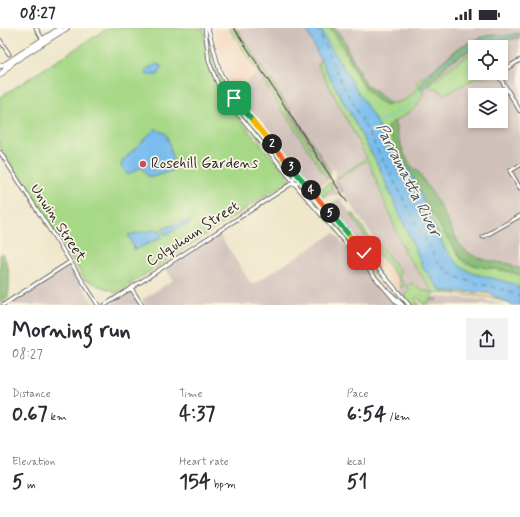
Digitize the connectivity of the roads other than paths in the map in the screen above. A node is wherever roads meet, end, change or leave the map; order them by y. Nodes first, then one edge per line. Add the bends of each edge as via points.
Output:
1 (36, 28) edge
2 (60, 28) edge
3 (67, 28) edge
4 (207, 28) edge
5 (210, 34) junction
6 (0, 40) edge
7 (44, 41) junction
8 (208, 46) junction
9 (9, 54) joint
10 (15, 58) junction
11 (520, 60) edge
12 (12, 63) junction
13 (1, 66) edge
14 (508, 68) edge
15 (0, 71) edge
16 (0, 75) edge
17 (503, 80) edge
18 (243, 110) junction
19 (520, 110) edge
20 (237, 114) junction
21 (0, 152) edge
22 (520, 165) edge
23 (290, 166) junction
24 (299, 178) junction
25 (294, 182) junction
26 (520, 188) edge
27 (312, 191) junction
28 (325, 206) junction
29 (319, 211) junction
30 (520, 216) edge
31 (337, 220) junction
32 (331, 225) junction
33 (483, 237) dead end
34 (70, 262) junction
35 (382, 274) junction
36 (378, 280) junction
37 (390, 283) junction
38 (131, 288) junction
39 (385, 289) junction
40 (403, 298) junction
41 (398, 303) edge
42 (3, 305) edge
43 (98, 305) edge
44 (105, 305) edge
45 (142, 305) edge
46 (403, 305) edge
47 (409, 305) edge

1 - 7 street
2 - 7 main road
3 - 7 main road
4 - 5 street
4 - 8 street
5 - 8 street via 211,44
5 - 18 street via 224,81
6 - 9 street
7 - 10 main road
7 - 12 main road
8 - 20 street via 213,74 222,94
9 - 10 main road
10 - 13 main road
11 - 14 street
12 - 15 main road
12 - 16 highway
17 - 19 street
18 - 20 street
18 - 23 street
20 - 25 street
21 - 34 street, Unwin Street
22 - 26 street via 510,172
23 - 24 street
23 - 27 street
24 - 25 street, Colquhoun Street via 298,182
24 - 27 street
25 - 29 street
25 - 38 street, Colquhoun Street
27 - 28 street
28 - 29 street
28 - 31 street
29 - 32 street
30 - 33 street
31 - 32 street
31 - 35 street
32 - 36 street
34 - 42 street
34 - 43 street, Unwin Street
35 - 36 street
35 - 37 street
36 - 39 street
37 - 39 street
37 - 40 street
38 - 44 street, Colquhoun Street
38 - 45 street
39 - 41 street
40 - 41 street
40 - 47 street
41 - 46 street

